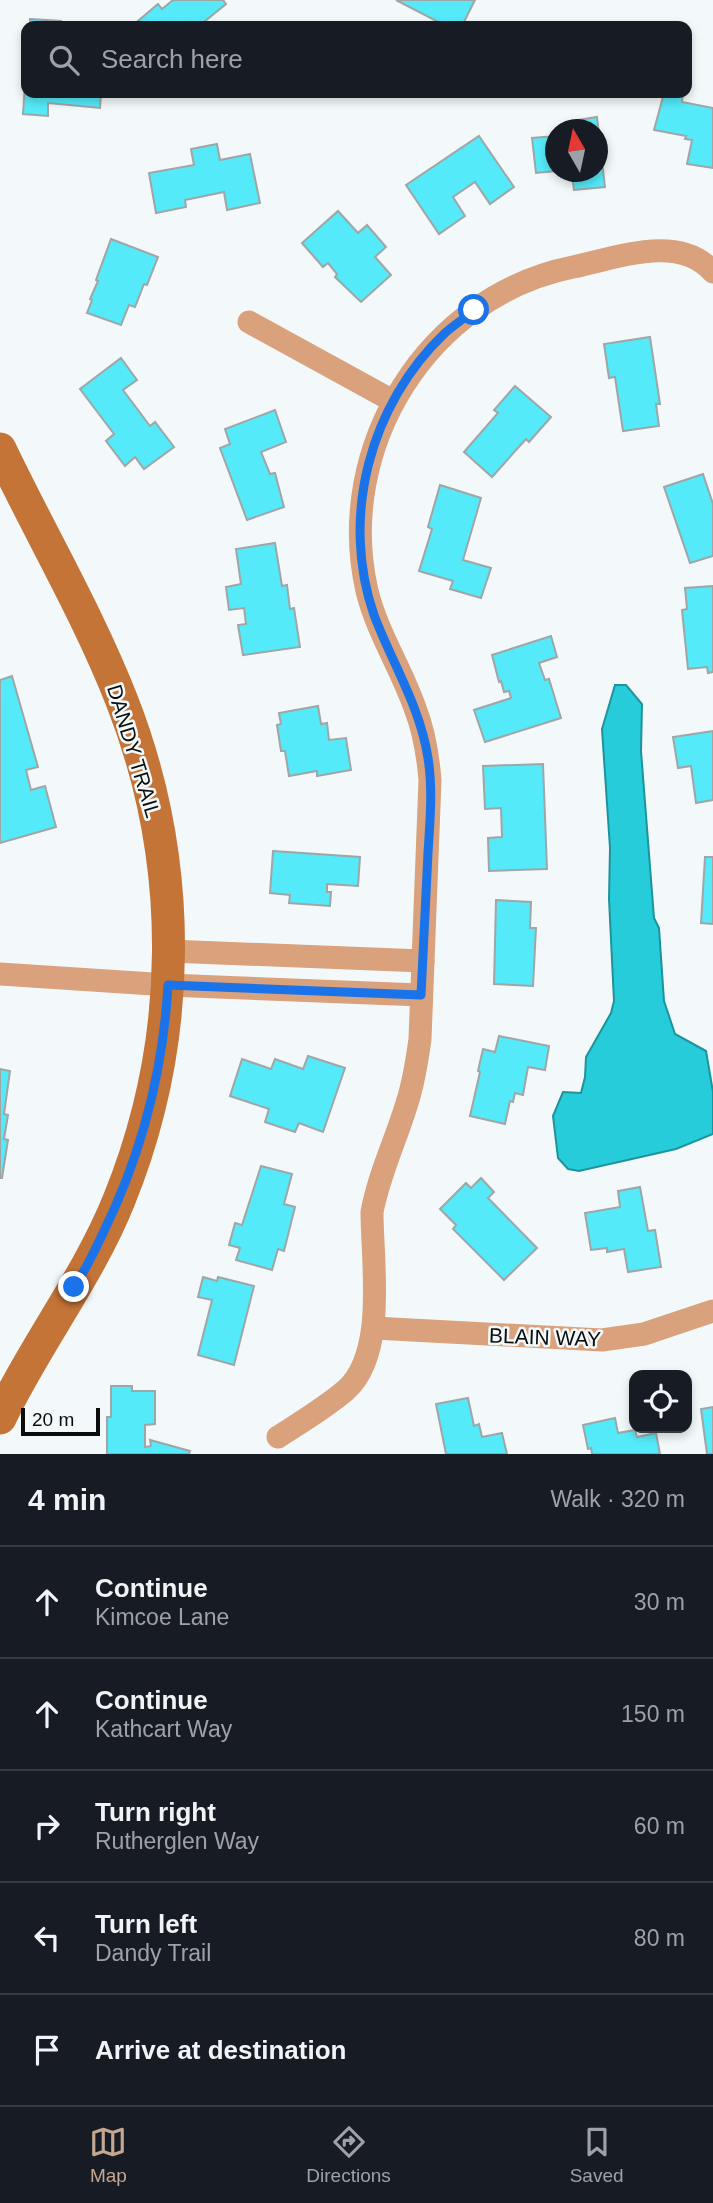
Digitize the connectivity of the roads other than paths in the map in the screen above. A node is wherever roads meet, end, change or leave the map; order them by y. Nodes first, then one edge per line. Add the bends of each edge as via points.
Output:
1 (705, 265) edge
2 (249, 322) dead end
3 (393, 401) junction
4 (0, 449) edge
5 (169, 951) junction
6 (423, 961) junction
7 (0, 974) edge
8 (168, 985) junction
9 (421, 995) junction
10 (713, 1311) edge
11 (374, 1328) junction
12 (0, 1418) edge
13 (278, 1437) dead end

1 - 3 street via 686,252 669,249 528,280 484,303 445,332
2 - 3 street
3 - 6 street via 367,469 361,544 371,605 415,706 428,758 431,792
4 - 5 street, DANDY TRAIL via 106,664 130,723 158,827 168,900
5 - 6 street
5 - 8 street, DANDY TRAIL
6 - 9 street
7 - 8 street
8 - 9 street
8 - 12 street, DANDY TRAIL via 161,1058 129,1177 92,1256
9 - 11 street via 415,1076 377,1183 372,1212
10 - 11 street, BLAIN WAY via 644,1334 602,1340
11 - 13 street via 369,1353 347,1389

